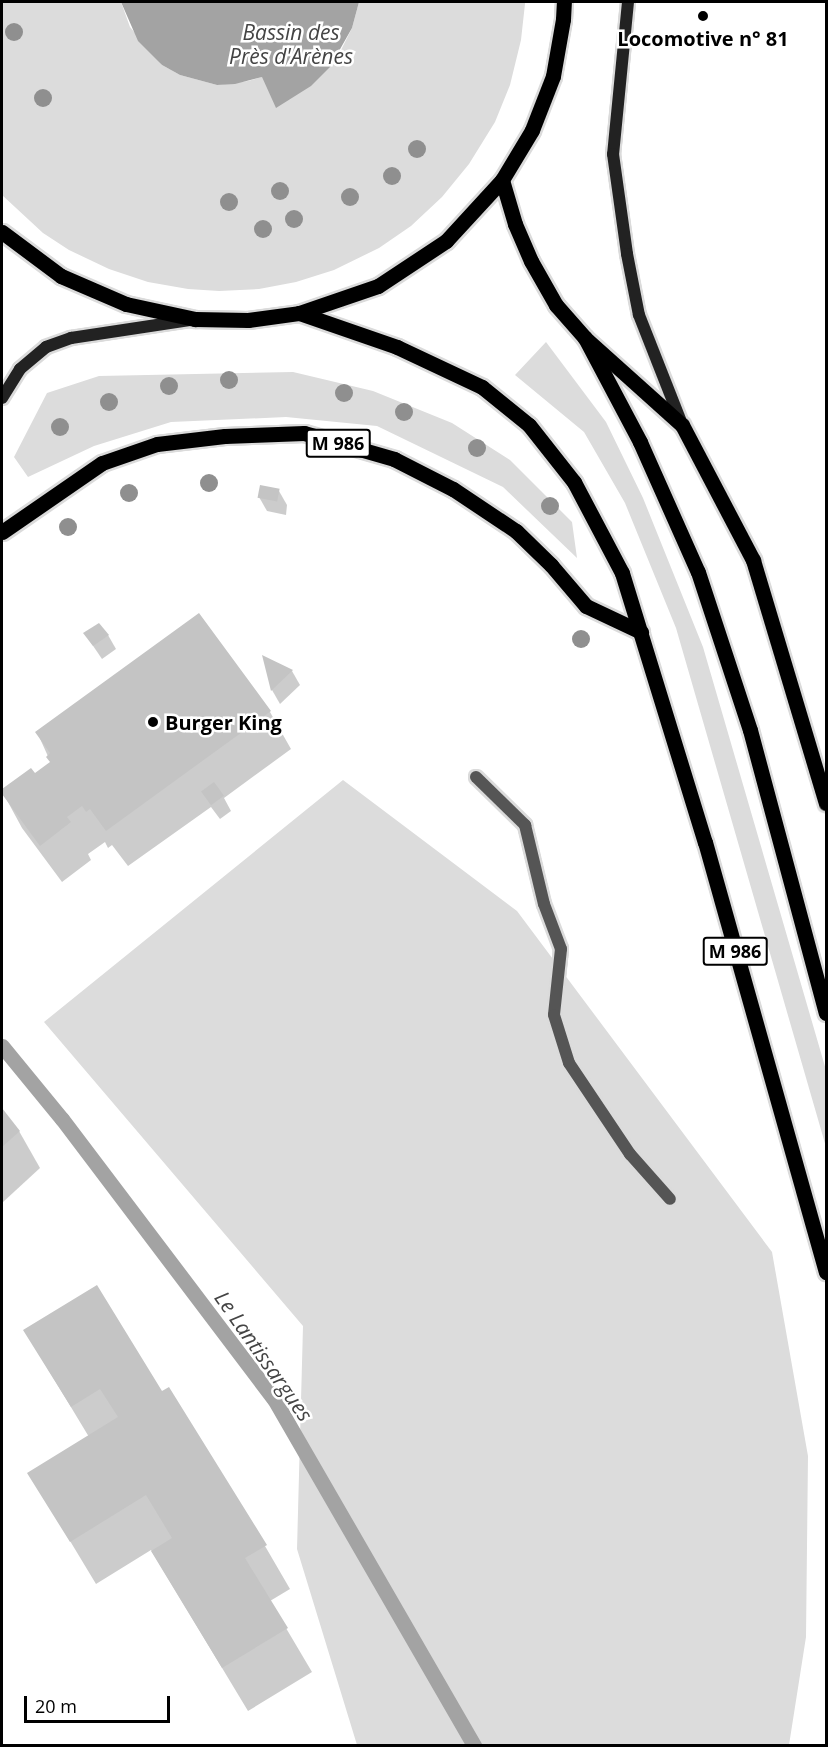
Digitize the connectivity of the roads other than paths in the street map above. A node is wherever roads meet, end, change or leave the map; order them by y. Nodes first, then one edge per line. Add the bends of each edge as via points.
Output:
1 (564, 2) edge
2 (628, 2) edge
3 (502, 180) junction
4 (2, 232) edge
5 (299, 313) junction
6 (195, 319) junction
7 (585, 338) junction
8 (2, 398) edge
9 (682, 425) junction
10 (2, 532) edge
11 (641, 632) junction
12 (476, 777) dead end
13 (826, 803) edge
14 (826, 1013) edge
15 (670, 1199) dead end
16 (826, 1272) edge

1 - 3 main road via 553,76 532,130
2 - 9 main road via 614,154 639,315
3 - 5 main road via 446,241 378,286
3 - 7 main road via 531,261 556,305
4 - 6 main road via 61,276 126,304
5 - 6 main road via 248,320
5 - 11 main road, M 986 via 397,347 483,387 529,425 574,482 622,573
6 - 8 main road via 71,338 46,347 20,369
7 - 9 main road
7 - 14 main road via 640,442 698,572 750,730
9 - 13 main road via 753,560
10 - 11 main road, M 986 via 102,463 157,444 304,433 394,459 453,489 516,531 586,606
11 - 16 main road, M 986 via 705,842
12 - 15 lane via 525,825 544,904 561,949 554,1015 569,1063 630,1154

